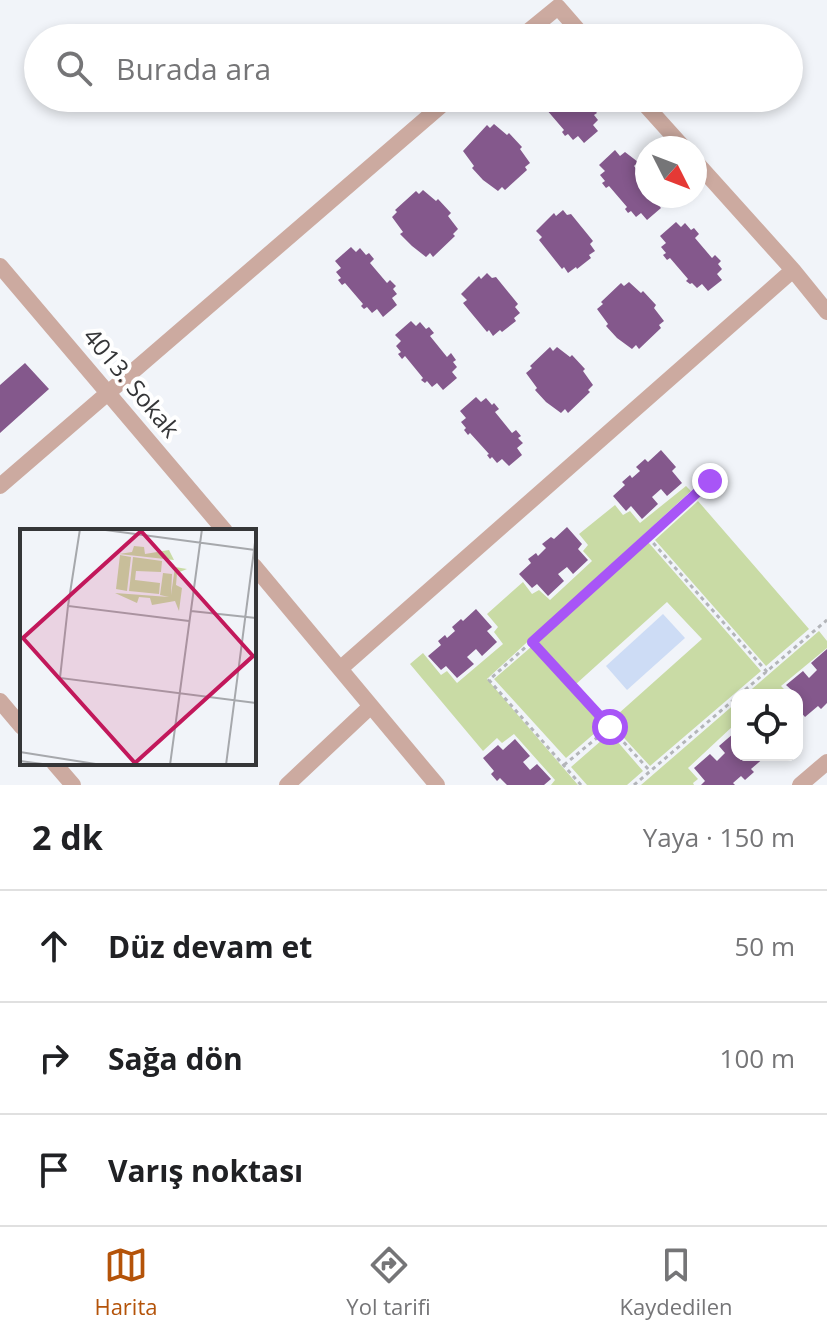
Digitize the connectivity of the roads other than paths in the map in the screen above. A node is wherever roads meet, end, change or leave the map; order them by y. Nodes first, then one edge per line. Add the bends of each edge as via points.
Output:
1 (537, 24) edge
2 (573, 24) edge
3 (434, 112) edge
4 (652, 112) edge
5 (673, 136) edge
6 (707, 174) edge
7 (0, 266) edge
8 (793, 270) junction
9 (827, 312) edge
10 (108, 393) junction
11 (0, 486) edge
12 (223, 529) edge
13 (256, 568) edge
14 (341, 668) junction
15 (0, 701) edge
16 (370, 707) junction
17 (20, 725) edge
18 (827, 762) edge
19 (56, 765) edge
20 (73, 785) edge
21 (287, 785) edge
22 (437, 785) edge
23 (800, 785) edge

1 - 2 street via 558,7
3 - 10 street
4 - 5 street
6 - 8 street
7 - 10 street, 4013. Sokak
8 - 9 street
8 - 14 street
10 - 11 street
10 - 12 street, 4013. Sokak
13 - 14 street
14 - 16 street
15 - 17 street
16 - 21 street
16 - 22 street
18 - 23 street
19 - 20 street

